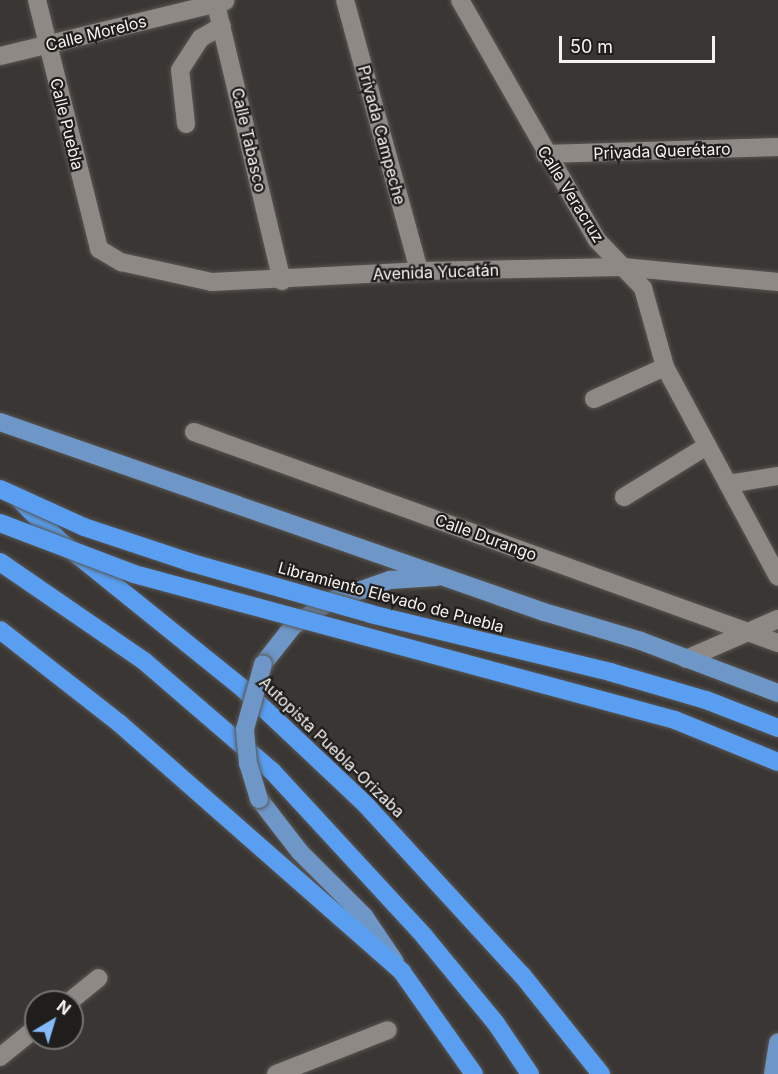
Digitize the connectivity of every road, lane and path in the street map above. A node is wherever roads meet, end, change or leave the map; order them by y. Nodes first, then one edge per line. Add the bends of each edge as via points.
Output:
1 (37, 0) edge
2 (345, 0) edge
3 (460, 0) edge
4 (220, 1) edge
5 (222, 26) junction
6 (48, 45) junction
7 (0, 56) edge
8 (186, 124) dead end
9 (778, 147) edge
10 (545, 154) junction
11 (99, 249) joint
12 (623, 267) junction
13 (419, 271) junction
14 (282, 281) junction
15 (778, 282) edge
16 (665, 367) junction
17 (594, 399) dead end
18 (0, 422) edge
19 (194, 432) dead end
20 (707, 446) junction
21 (778, 476) edge
22 (728, 484) junction
23 (0, 487) edge
24 (624, 497) dead end
25 (0, 523) edge
26 (0, 562) edge
27 (778, 577) edge
28 (453, 578) junction
29 (778, 619) edge
30 (0, 630) edge
31 (751, 632) junction
32 (778, 643) edge
33 (686, 659) junction
34 (778, 693) edge
35 (778, 728) edge
36 (778, 762) edge
37 (402, 972) junction
38 (99, 978) dead end
39 (84, 990) edge
40 (388, 1030) dead end
41 (24, 1038) edge
42 (778, 1042) edge
43 (0, 1057) edge
44 (276, 1074) edge
45 (474, 1074) edge
46 (530, 1074) edge
47 (601, 1074) edge
48 (773, 1074) edge

1 - 6 street, Calle Puebla
2 - 13 street, Privada Campeche
3 - 10 street, Calle Veracruz
4 - 5 street, Calle Tabasco
4 - 6 street, Calle Morelos
5 - 8 street via 201,38 180,70
5 - 14 street, Calle Tabasco
6 - 7 street, Calle Morelos
6 - 11 street, Calle Puebla
9 - 10 street, Privada Querétaro
10 - 12 street, Calle Veracruz via 597,240
11 - 14 street, Avenida Yucatán via 121,262 212,282
12 - 13 street, Avenida Yucatán
12 - 15 street, Avenida Yucatán
12 - 16 street, Calle Veracruz via 643,288
13 - 14 street, Avenida Yucatán
16 - 17 street
16 - 20 street, Calle Veracruz
18 - 28 main road
19 - 31 street, Calle Durango
20 - 22 street, Calle Veracruz
20 - 24 street
21 - 22 street
22 - 27 street, Calle Veracruz
23 - 35 highway, Libramiento Elevado de Puebla, bridge via 84,527 189,562 371,614 610,672 706,700
23 - 47 highway, Autopista Puebla-Orizaba via 60,541 232,679 325,765 446,888
25 - 36 highway, bridge via 134,574 675,720
26 - 46 highway via 144,662 272,771 418,928 495,1022
28 - 33 main road
28 - 37 main road, bridge via 411,577 350,591 293,626 262,664 245,729 248,764 259,799 300,852 364,916
29 - 31 street
30 - 37 highway via 120,723
31 - 32 street, Calle Durango
31 - 33 street
33 - 34 main road
37 - 45 highway
38 - 39 street
40 - 44 street
41 - 43 street
42 - 48 main road

